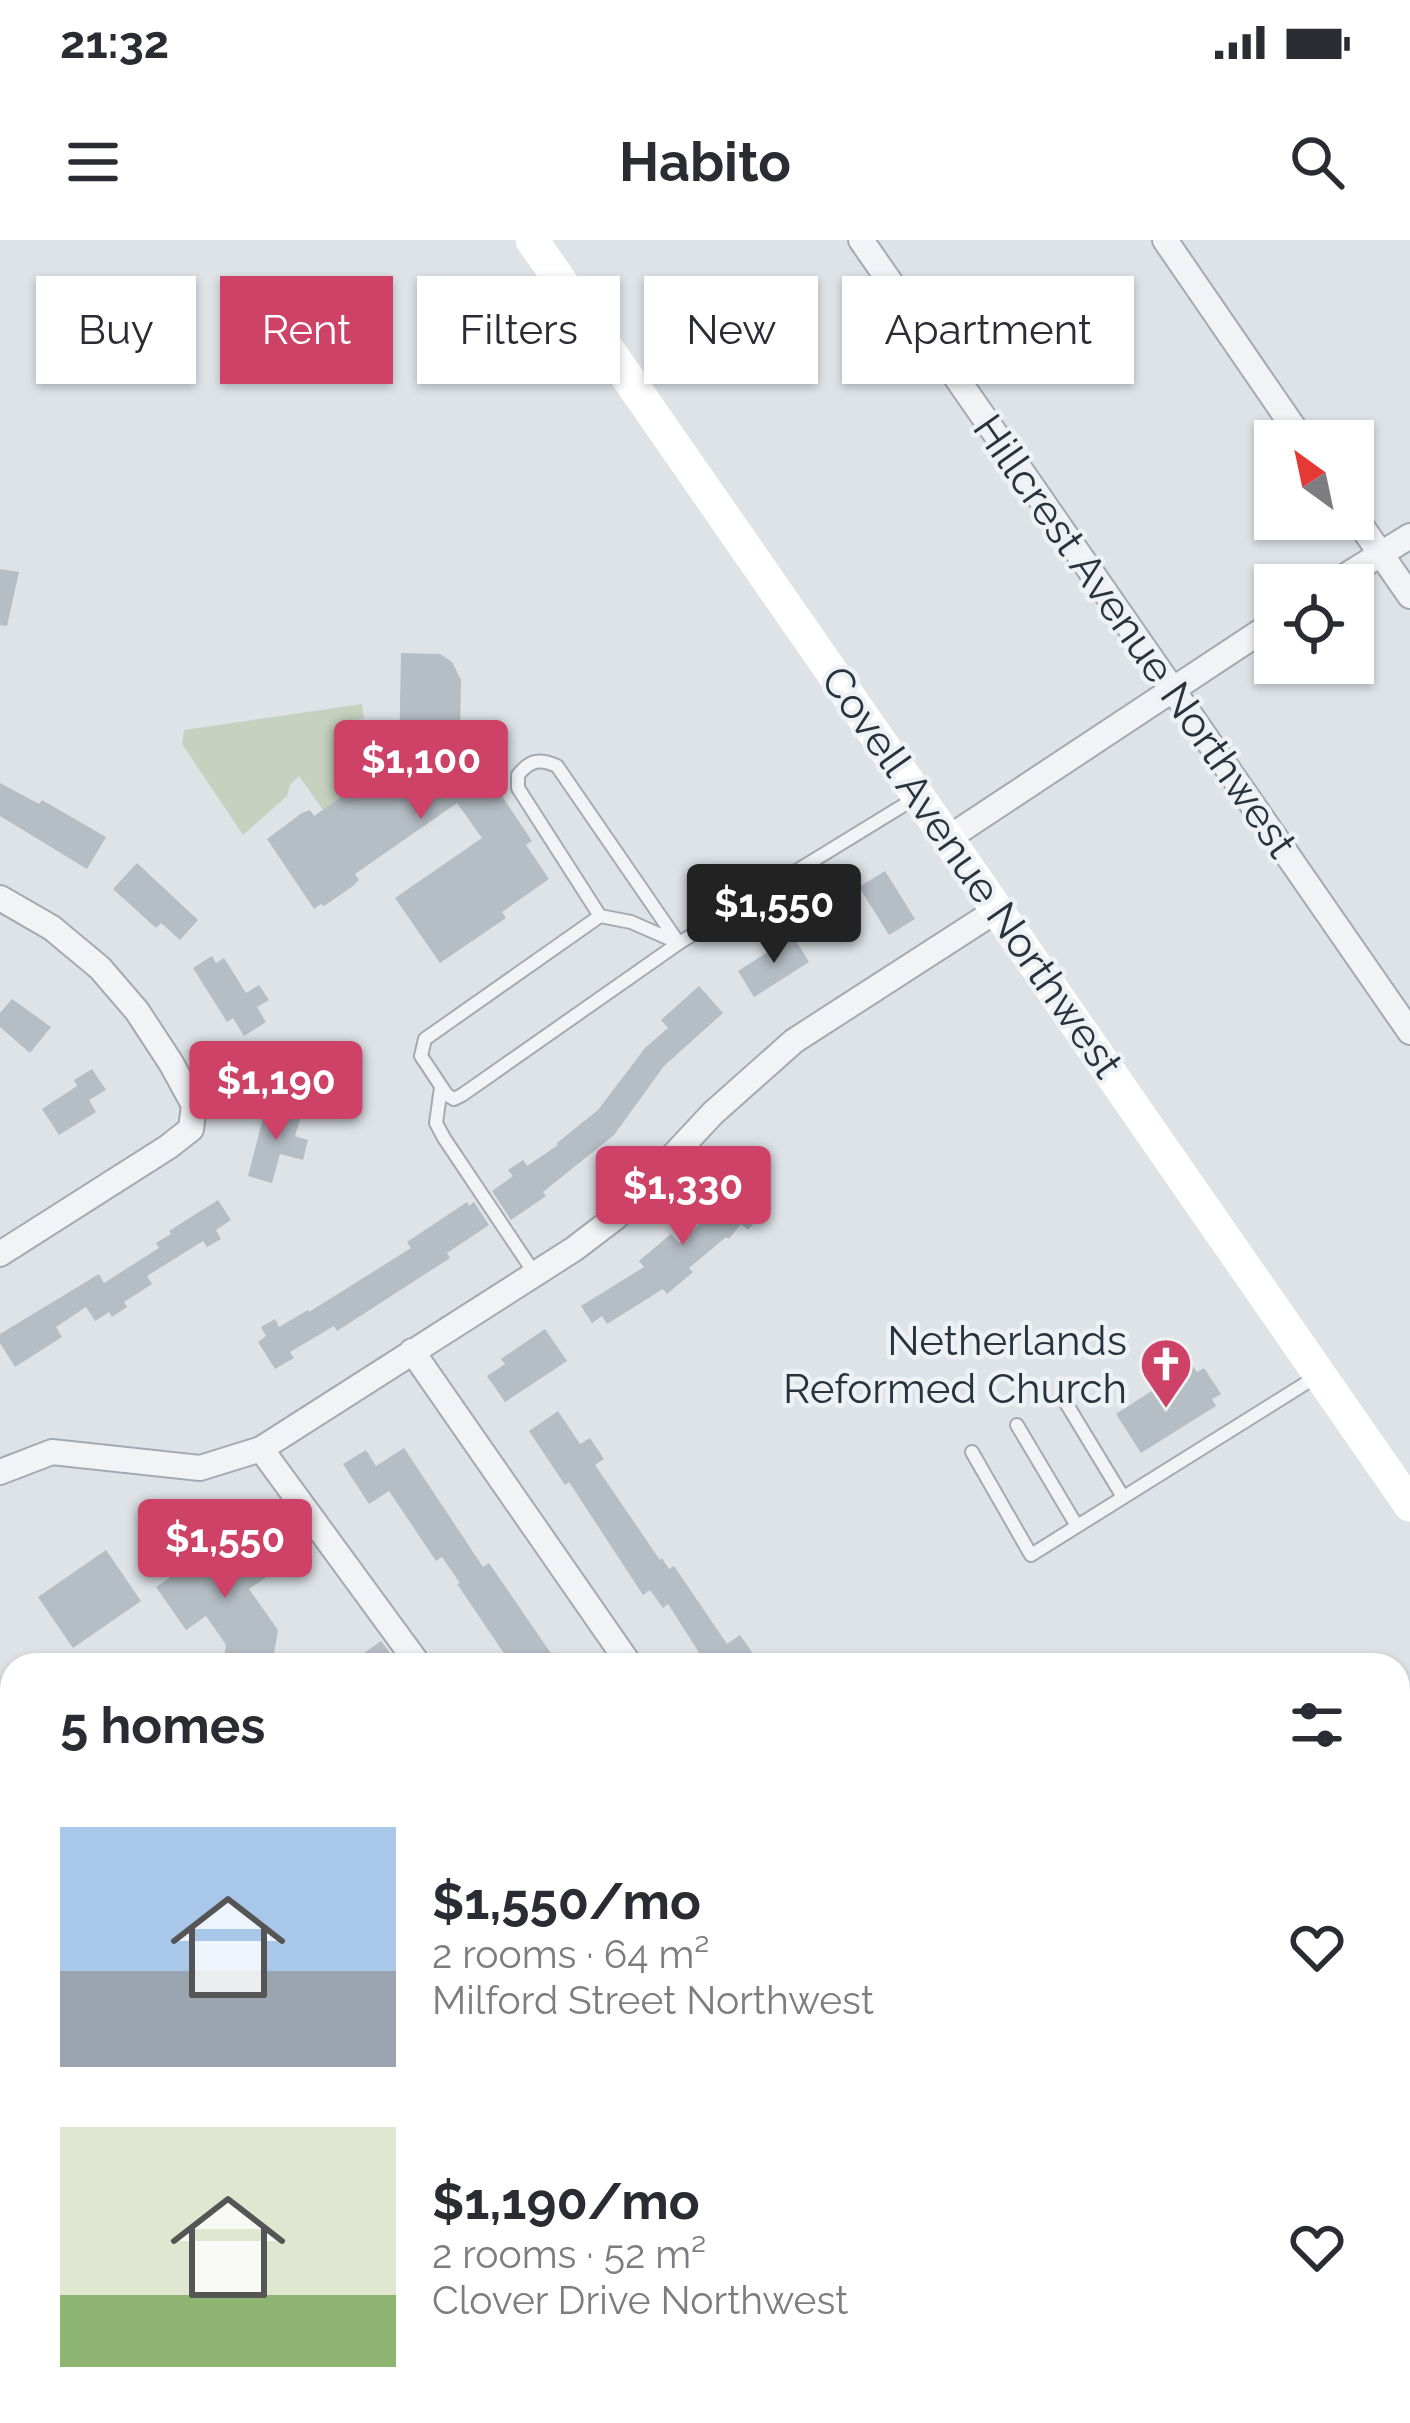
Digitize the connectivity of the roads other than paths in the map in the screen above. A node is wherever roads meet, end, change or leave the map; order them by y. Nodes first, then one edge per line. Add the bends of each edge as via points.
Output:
1 (532, 240) edge
2 (860, 240) edge
3 (1165, 240) edge
4 (1289, 420) edge
5 (1410, 536) edge
6 (1371, 540) edge
7 (1380, 553) junction
8 (1363, 564) edge
9 (1410, 596) edge
10 (1254, 636) edge
11 (1172, 689) junction
12 (918, 796) junction
13 (947, 839) junction
14 (0, 898) edge
15 (998, 910) junction
16 (600, 916) junction
17 (679, 943) junction
18 (1410, 1032) edge
19 (442, 1087) junction
20 (0, 1254) edge
21 (535, 1274) junction
22 (412, 1352) junction
23 (1320, 1374) junction
24 (1063, 1397) dead end
25 (1017, 1425) dead end
26 (261, 1449) junction
27 (972, 1452) dead end
28 (0, 1472) edge
29 (1123, 1498) junction
30 (1410, 1505) edge
31 (1077, 1526) junction
32 (410, 1653) edge
33 (622, 1653) edge

1 - 12 street, Covell Avenue Northwest
2 - 11 street, Hillcrest Avenue Northwest
3 - 4 street
5 - 7 street
6 - 7 street
7 - 8 street
7 - 9 street
10 - 11 street
11 - 13 street
11 - 18 street, Hillcrest Avenue Northwest
12 - 13 street, Covell Avenue Northwest
12 - 17 lane
13 - 15 street, Covell Avenue Northwest
14 - 20 street via 100,968 137,1011 194,1105 191,1129 168,1148
15 - 21 street via 794,1041 713,1112 616,1217
15 - 23 street, Covell Avenue Northwest
16 - 17 lane
16 - 17 lane via 518,788 527,764 557,766
16 - 19 lane via 425,1039 422,1057
17 - 19 lane via 462,1095 454,1099
19 - 21 lane via 436,1123
21 - 22 street
22 - 26 street
22 - 33 street
23 - 29 lane
23 - 30 street, Covell Avenue Northwest
24 - 29 lane
25 - 31 lane
26 - 28 street via 200,1468 52,1452
26 - 32 street
27 - 31 lane via 1031,1555
29 - 31 lane

